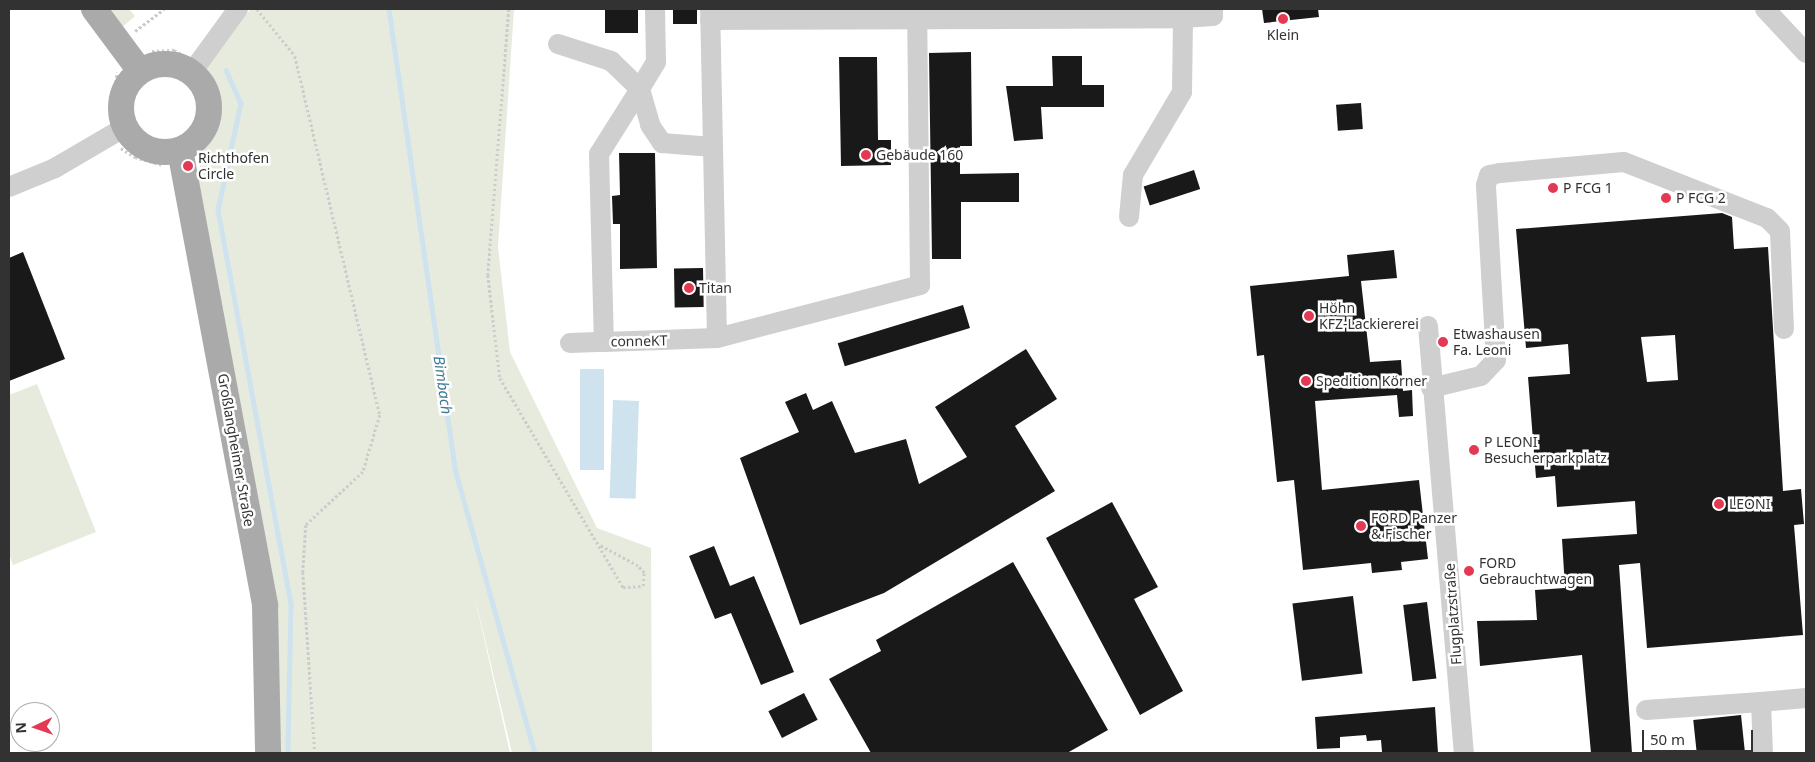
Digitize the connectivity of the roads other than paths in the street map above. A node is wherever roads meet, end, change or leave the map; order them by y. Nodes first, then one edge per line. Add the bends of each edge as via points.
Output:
1 (94, 9) edge
2 (238, 9) edge
3 (655, 9) edge
4 (1764, 9) edge
5 (1213, 12) edge
6 (972, 13) edge
7 (794, 14) edge
8 (710, 15) edge
9 (917, 17) junction
10 (1183, 18) junction
11 (558, 44) dead end
12 (1806, 53) edge
13 (136, 66) junction
14 (194, 69) junction
15 (640, 89) junction
16 (120, 130) junction
17 (713, 147) junction
18 (180, 150) junction
19 (11, 186) edge
20 (1129, 217) dead end
21 (1428, 326) dead end
22 (1784, 329) dead end
23 (717, 338) junction
24 (604, 342) junction
25 (570, 343) dead end
26 (1431, 388) junction
27 (1806, 698) edge
28 (1761, 702) junction
29 (1646, 710) dead end
30 (268, 753) edge
31 (1464, 753) edge
32 (1763, 753) edge

1 - 13 main road
2 - 14 street
3 - 15 street, conneKT via 656,62
4 - 12 street
5 - 10 street
6 - 9 street
6 - 10 street
7 - 8 street
7 - 9 street
8 - 17 street
9 - 23 street, conneKT via 920,285
10 - 20 street via 1182,92 1133,175
11 - 15 street via 611,61
13 - 14 main road via 166,63
13 - 16 main road via 121,102
14 - 18 main road via 210,108 201,134
15 - 17 street via 650,125 662,143
15 - 24 street, conneKT via 599,154
16 - 18 main road via 148,148
16 - 19 street via 55,168
17 - 23 street
18 - 30 main road, Großlangheimer Straße via 265,606
21 - 26 street, Flugplatzstraße
22 - 26 street via 1780,231 1766,218 1624,162 1500,173 1489,175 1486,185 1496,360 1481,376
23 - 24 street, conneKT
24 - 25 street
26 - 31 street, Flugplatzstraße
27 - 28 street
28 - 29 street
28 - 32 street

